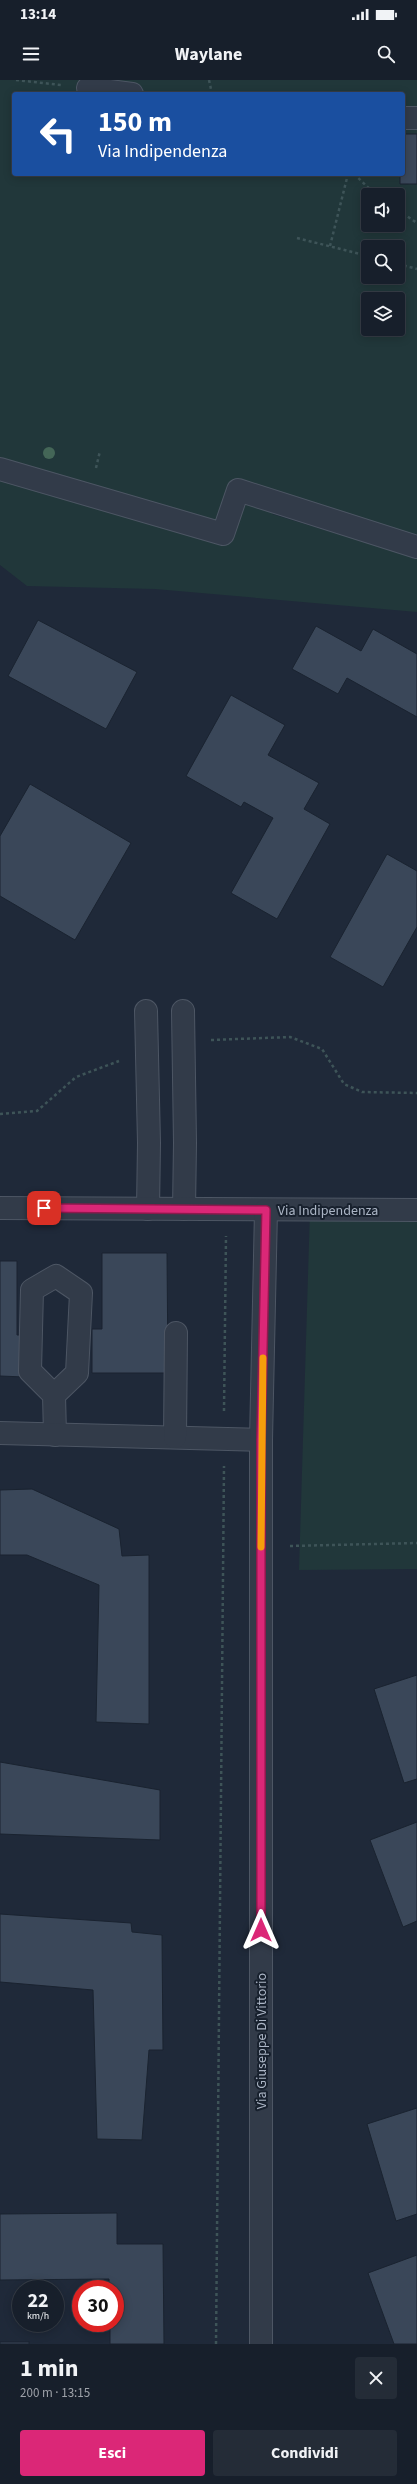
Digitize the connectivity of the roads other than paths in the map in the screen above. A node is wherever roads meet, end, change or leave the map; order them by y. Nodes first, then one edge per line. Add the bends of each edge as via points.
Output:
1 (88, 88) road end
2 (117, 92) edge
3 (405, 118) edge
4 (417, 118) edge
5 (0, 469) edge
6 (417, 547) edge
7 (146, 1011) dead end
8 (183, 1011) dead end
9 (0, 1208) edge
10 (148, 1209) junction
11 (184, 1209) junction
12 (266, 1210) junction
13 (417, 1210) edge
14 (176, 1333) dead end
15 (54, 1395) junction
16 (0, 1433) edge
17 (55, 1435) junction
18 (175, 1437) junction
19 (261, 1440) junction
20 (261, 2344) edge

1 - 2 street
3 - 4 street
5 - 6 street via 223,534 238,490
7 - 10 street
8 - 11 street
9 - 10 street, Via Indipendenza
10 - 11 street, Via Indipendenza
11 - 12 street, Via Indipendenza
12 - 13 street, Via Indipendenza
12 - 19 street, Via Giuseppe Di Vittorio
14 - 18 street
15 - 15 street via 78,1373 81,1293 56,1276 32,1290 30,1371
15 - 17 street
16 - 17 street
17 - 18 street
18 - 19 street
19 - 20 street, Via Giuseppe Di Vittorio

